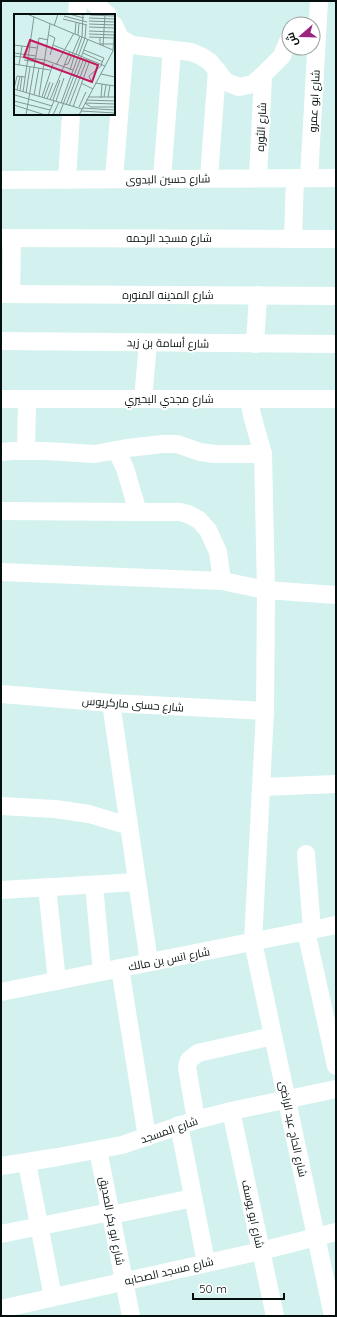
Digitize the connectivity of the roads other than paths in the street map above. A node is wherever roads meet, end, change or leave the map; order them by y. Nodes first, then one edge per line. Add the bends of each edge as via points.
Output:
1 (78, 1) edge
2 (92, 1) edge
3 (319, 1) edge
4 (77, 14) edge
5 (107, 14) edge
6 (317, 16) edge
7 (115, 27) edge
8 (125, 42) junction
9 (172, 50) junction
10 (282, 56) edge
11 (313, 56) edge
12 (217, 70) junction
13 (263, 75) junction
14 (71, 115) edge
15 (209, 178) junction
16 (258, 178) junction
17 (302, 178) junction
18 (336, 178) edge
19 (114, 179) junction
20 (162, 179) junction
21 (1, 180) edge
22 (67, 180) junction
23 (6, 238) edge
24 (293, 239) junction
25 (336, 239) edge
26 (6, 294) edge
27 (258, 295) junction
28 (336, 296) edge
29 (1, 341) edge
30 (148, 343) junction
31 (255, 344) junction
32 (336, 344) edge
33 (1, 399) edge
34 (27, 399) junction
35 (143, 399) junction
36 (249, 399) junction
37 (336, 399) edge
38 (116, 450) junction
39 (26, 451) junction
40 (1, 452) edge
41 (263, 454) junction
42 (1, 511) edge
43 (138, 512) junction
44 (1, 572) edge
45 (222, 581) junction
46 (266, 590) junction
47 (336, 595) edge
48 (1, 694) edge
49 (111, 703) junction
50 (265, 711) junction
51 (336, 784) edge
52 (262, 787) junction
53 (1, 806) edge
54 (129, 826) junction
55 (306, 854) dead end
56 (137, 882) junction
57 (94, 884) junction
58 (47, 887) junction
59 (1, 890) edge
60 (336, 925) edge
61 (309, 931) junction
62 (253, 942) junction
63 (149, 962) junction
64 (120, 968) junction
65 (102, 972) junction
66 (57, 981) junction
67 (1, 992) edge
68 (332, 1025) edge
69 (273, 1036) junction
70 (336, 1066) edge
71 (336, 1089) edge
72 (287, 1099) junction
73 (231, 1111) junction
74 (196, 1120) junction
75 (179, 1125) junction
76 (147, 1137) junction
77 (98, 1150) junction
78 (27, 1163) junction
79 (1, 1166) edge
80 (194, 1198) junction
81 (111, 1213) junction
82 (39, 1226) junction
83 (336, 1232) edge
84 (1, 1234) edge
85 (316, 1237) junction
86 (261, 1251) junction
87 (206, 1262) junction
88 (124, 1281) junction
89 (53, 1297) junction
90 (1, 1309) edge
91 (333, 1311) edge
92 (132, 1316) edge
93 (275, 1316) edge

1 - 4 street
2 - 5 street
3 - 6 street, شارع ابو عمرو
7 - 8 street
8 - 9 street
8 - 19 street
9 - 12 street via 201,56
9 - 20 street
10 - 13 street
11 - 17 street, شارع ابو عمرو
12 - 13 street via 226,82 239,87 253,84
12 - 15 street
13 - 16 street, شارع الثوره
14 - 22 street
15 - 16 street, شارع حسين البدوى
15 - 20 street, شارع حسين البدوى
16 - 17 street, شارع حسين البدوى
17 - 18 street, شارع حسين البدوى
17 - 24 street, شارع ابو عمرو
19 - 20 street, شارع حسين البدوى
19 - 22 street, شارع حسين البدوى
21 - 22 street, شارع حسين البدوى
23 - 24 street, شارع مسجد الرحمه
23 - 26 street
24 - 25 street, شارع مسجد الرحمه
26 - 27 street, شارع المدينه المنوره
27 - 28 street, شارع المدينه المنوره
27 - 31 street
29 - 30 street, شارع أسامة بن زيد
30 - 31 street, شارع أسامة بن زيد
30 - 35 street
31 - 32 street, شارع أسامة بن زيد
33 - 34 street, شارع مجدي البحيري
34 - 35 street, شارع مجدي البحيري
34 - 39 street
35 - 36 street, شارع مجدي البحيري
36 - 37 street, شارع مجدي البحيري
36 - 41 street, شارع الحاج عبد الراضى
38 - 39 street via 95,454
38 - 41 street via 177,444 215,454
38 - 43 street via 125,468
39 - 40 street
41 - 46 street, شارع الحاج عبد الراضى
42 - 43 street
43 - 45 street via 180,512 199,520 208,530 218,552
44 - 45 street
45 - 46 street
46 - 47 street
46 - 50 street, شارع الحاج عبد الراضى
48 - 49 street, شارع حسنى ماركريوس
49 - 50 street, شارع حسنى ماركريوس
49 - 54 street
50 - 52 street, شارع الحاج عبد الراضى
51 - 52 street
52 - 62 street, شارع الحاج عبد الراضى
53 - 54 street via 82,813
54 - 56 street
55 - 61 street
56 - 57 street
56 - 63 street
57 - 58 street
57 - 65 street
58 - 59 street
58 - 66 street
60 - 61 street, شارع انس بن مالك
61 - 62 street, شارع انس بن مالك
61 - 68 street
62 - 63 street, شارع انس بن مالك
62 - 69 street, شارع الحاج عبد الراضى
63 - 64 street, شارع انس بن مالك
64 - 65 street, شارع انس بن مالك
64 - 76 street
65 - 66 street, شارع انس بن مالك
66 - 67 street, شارع انس بن مالك
68 - 70 street
69 - 72 street, شارع الحاج عبد الراضى
69 - 74 street via 198,1053 189,1060 187,1068
71 - 72 street, شارع المسجد
72 - 73 street, شارع المسجد
72 - 85 street, شارع الحاج عبد الراضى
73 - 74 street, شارع المسجد
73 - 86 street, شارع ابو يوسف
74 - 75 street, شارع المسجد
75 - 76 street, شارع المسجد
75 - 80 street
76 - 77 street, شارع المسجد
77 - 78 street, شارع المسجد
77 - 81 street, شارع ابو بكر الصديق
78 - 79 street, شارع المسجد
78 - 82 street
80 - 81 street
80 - 87 street
81 - 82 street
81 - 88 street, شارع ابو بكر الصديق
82 - 84 street
82 - 89 street
83 - 85 street, شارع مسجد الصحابه
85 - 86 street, شارع مسجد الصحابه
85 - 91 street, شارع الحاج عبد الراضى
86 - 87 street, شارع مسجد الصحابه
86 - 93 street, شارع ابو يوسف
87 - 88 street, شارع مسجد الصحابه
88 - 89 street, شارع مسجد الصحابه
88 - 92 street, شارع ابو بكر الصديق
89 - 90 street, شارع مسجد الصحابه

